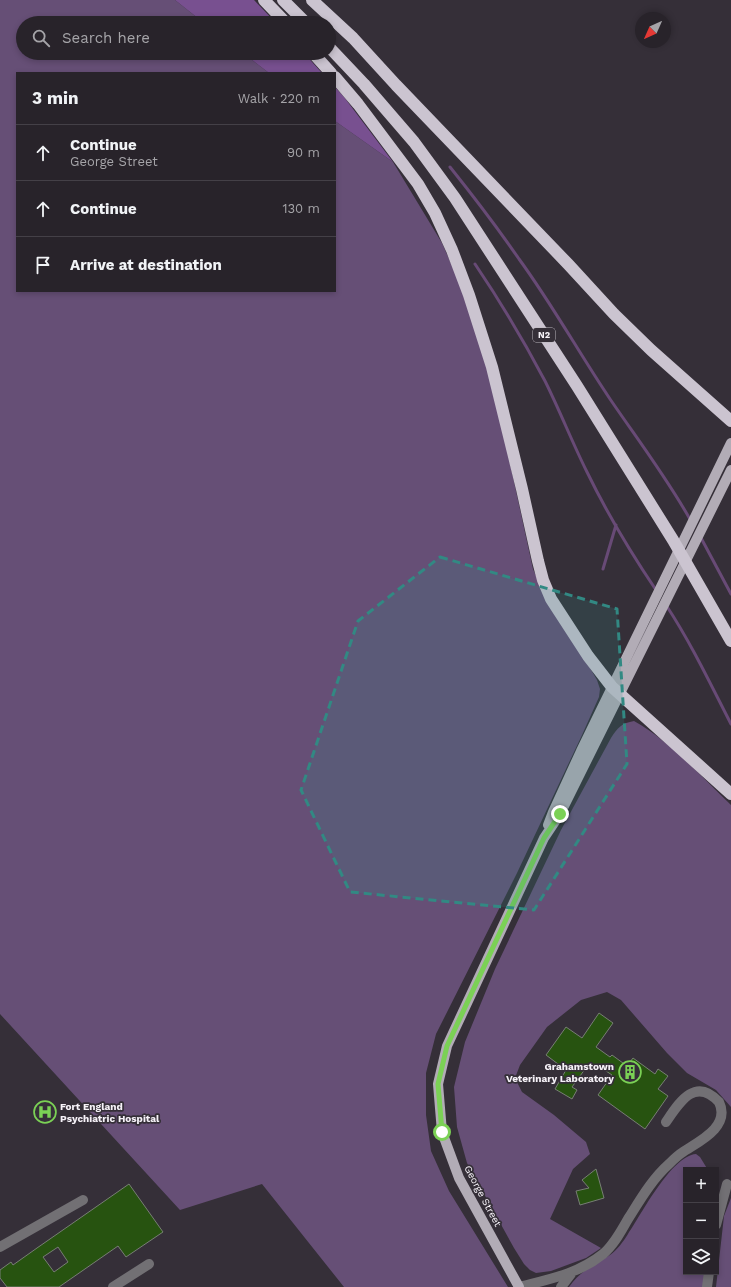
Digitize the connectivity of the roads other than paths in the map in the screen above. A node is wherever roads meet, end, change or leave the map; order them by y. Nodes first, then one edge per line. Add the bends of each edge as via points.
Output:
1 (264, 0) edge
2 (284, 0) edge
3 (312, 0) edge
4 (279, 16) edge
5 (299, 16) edge
6 (329, 16) edge
7 (336, 22) edge
8 (336, 54) edge
9 (319, 60) edge
10 (330, 72) edge
11 (336, 79) edge
12 (731, 421) edge
13 (731, 443) edge
14 (731, 470) edge
15 (731, 641) edge
16 (636, 651) junction
17 (616, 691) junction
18 (731, 794) edge
19 (666, 1122) dead end
20 (727, 1184) dead end
21 (83, 1200) dead end
22 (719, 1214) edge
23 (0, 1247) edge
24 (149, 1264) dead end
25 (570, 1274) junction
26 (709, 1275) edge
27 (113, 1287) edge
28 (519, 1287) edge
29 (562, 1287) edge
30 (707, 1287) edge

1 - 4 highway
2 - 5 highway
3 - 6 highway
7 - 12 highway via 614,314
8 - 15 highway, N2 via 414,142 455,198 606,432 673,540
9 - 10 highway
11 - 17 highway via 358,104 418,184 452,250 492,367 543,580 560,614 588,656
13 - 16 main road via 704,497
14 - 16 main road
16 - 17 main road, George Street
17 - 18 highway
17 - 28 main road, George Street via 560,814 544,838 469,996 447,1046 438,1084 442,1132 459,1178
19 - 25 street via 680,1102 693,1092 708,1093 720,1104 724,1112 724,1120 716,1133 682,1152 654,1180 603,1254
20 - 22 street
21 - 23 street
24 - 27 street
25 - 28 street
25 - 29 street
26 - 30 street

